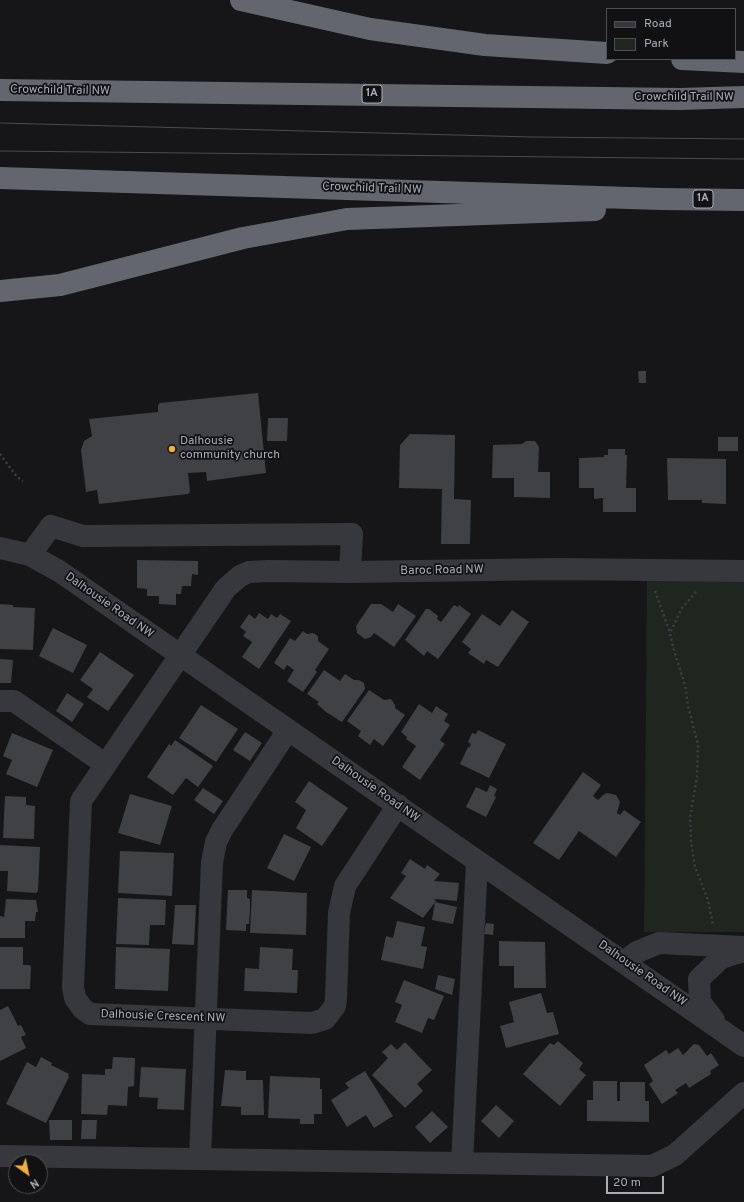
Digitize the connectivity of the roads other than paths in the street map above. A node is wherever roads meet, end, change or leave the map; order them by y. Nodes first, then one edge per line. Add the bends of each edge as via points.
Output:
1 (241, 0) edge
2 (606, 54) edge
3 (703, 60) edge
4 (744, 62) edge
5 (0, 90) edge
6 (744, 97) edge
7 (0, 178) edge
8 (661, 199) junction
9 (744, 200) edge
10 (0, 291) edge
11 (0, 548) edge
12 (30, 555) junction
13 (350, 572) junction
14 (744, 572) edge
15 (180, 655) junction
16 (0, 701) edge
17 (288, 730) junction
18 (105, 764) junction
19 (398, 805) junction
20 (477, 862) junction
21 (744, 947) edge
22 (744, 951) edge
23 (624, 962) junction
24 (205, 1018) junction
25 (721, 1030) junction
26 (744, 1046) edge
27 (744, 1093) edge
28 (0, 1156) edge
29 (200, 1158) junction
30 (462, 1162) junction

1 - 2 highway via 370,28 485,45
3 - 4 highway
5 - 6 highway, Crowchild Trail NW / 1A via 680,99
7 - 8 highway, Crowchild Trail NW / 1A
8 - 9 highway, Crowchild Trail NW / 1A
8 - 10 highway via 611,209 347,219 243,238 60,284
11 - 12 street, Dalhousie Road NW
12 - 13 street via 50,526 83,536 352,534
12 - 15 street, Dalhousie Road NW via 59,571
13 - 14 street, Baroc Road NW via 559,569
13 - 15 street, Baroc Road NW via 248,572 226,588
15 - 17 street, Dalhousie Road NW
15 - 18 street, Dalhousie Crescent NW
16 - 18 street via 14,701
17 - 19 street, Dalhousie Road NW
17 - 24 street via 216,842 212,862
18 - 24 street, Dalhousie Crescent NW via 81,802 73,987 76,998 90,1014
19 - 20 street, Dalhousie Road NW
19 - 24 street, Dalhousie Crescent NW via 345,886 339,913 336,998 331,1013 325,1019 312,1023
20 - 23 street, Dalhousie Road NW
20 - 30 street
21 - 23 street via 659,943 637,952
22 - 25 street via 722,958 699,979 700,1002
23 - 25 street, Dalhousie Road NW
24 - 29 street
25 - 26 street, Dalhousie Road NW
27 - 30 street via 675,1155 652,1166
28 - 29 street
29 - 30 street

